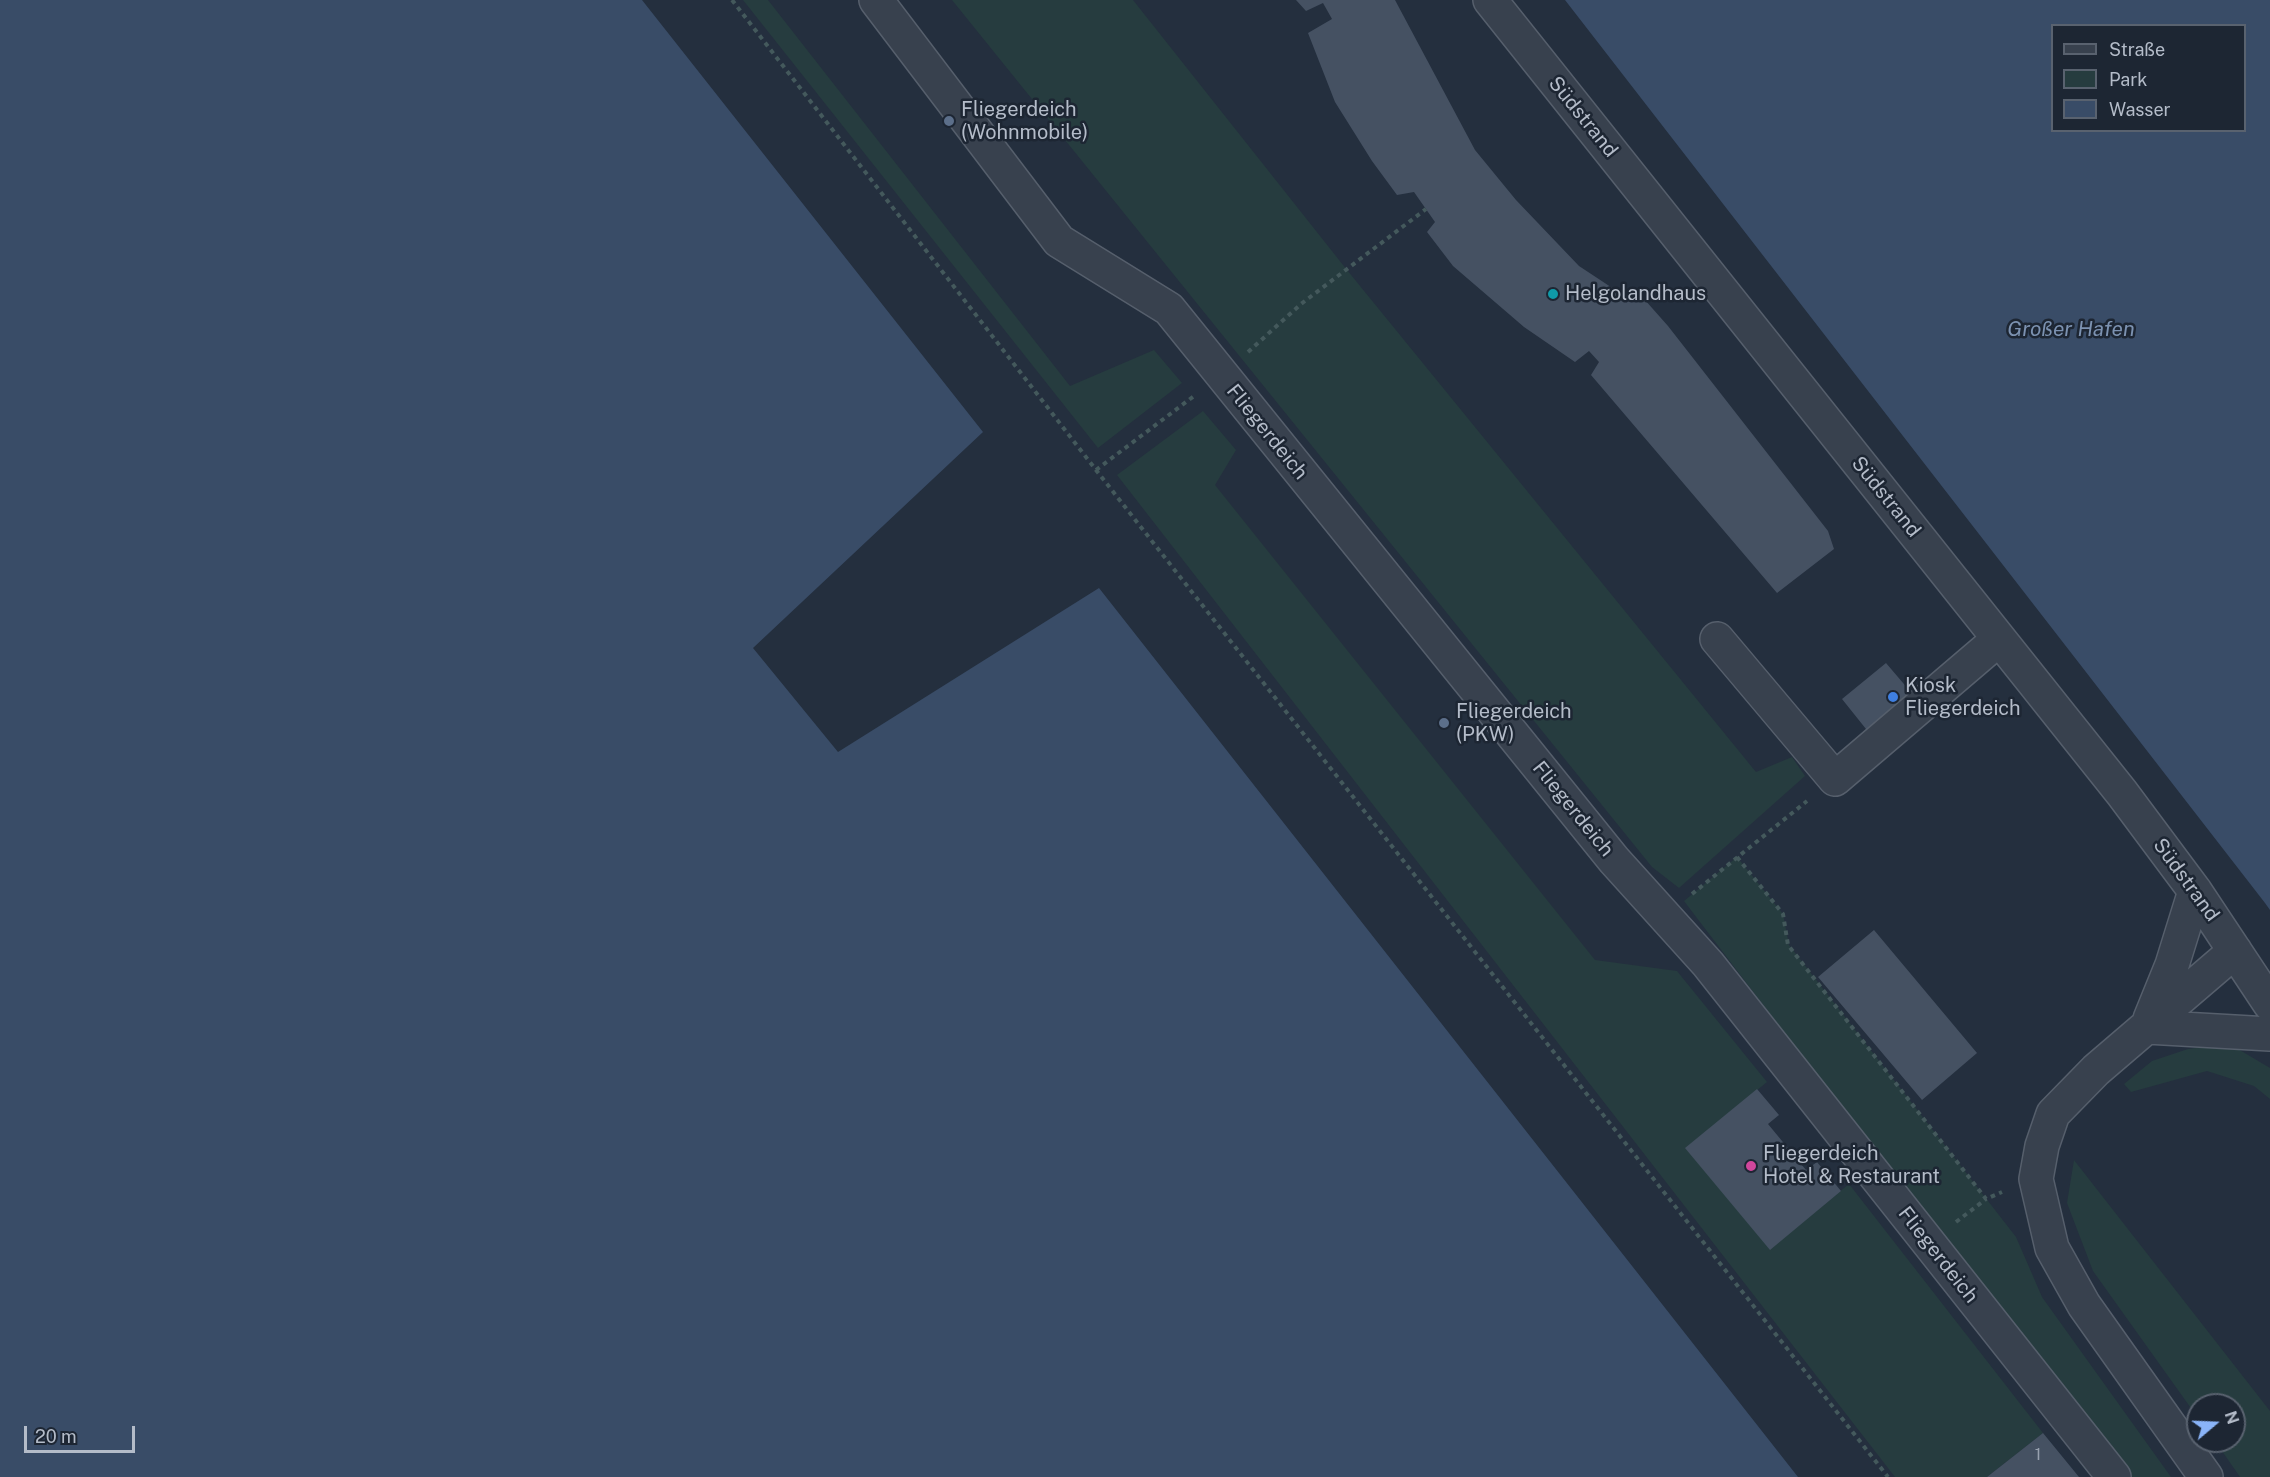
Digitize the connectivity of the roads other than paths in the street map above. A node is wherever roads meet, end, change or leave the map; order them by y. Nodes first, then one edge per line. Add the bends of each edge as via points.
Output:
1 (876, 0) edge
2 (1490, 0) edge
3 (1717, 639) dead end
4 (1999, 639) junction
5 (2195, 891) junction
6 (2235, 951) junction
7 (2270, 1004) edge
8 (2147, 1027) junction
9 (2270, 1034) edge
10 (2114, 1477) edge
11 (2206, 1477) edge

1 - 10 street, Fliegerdeich via 1059,241 1169,309 1614,860 1708,964
2 - 4 street, Südstrand
3 - 4 street via 1835,779
4 - 5 street, Südstrand
5 - 6 street, Südstrand
5 - 8 street
6 - 7 street, Südstrand
6 - 8 street
8 - 9 street
8 - 11 street via 2096,1070 2054,1114 2042,1146 2036,1179 2052,1248 2084,1305

